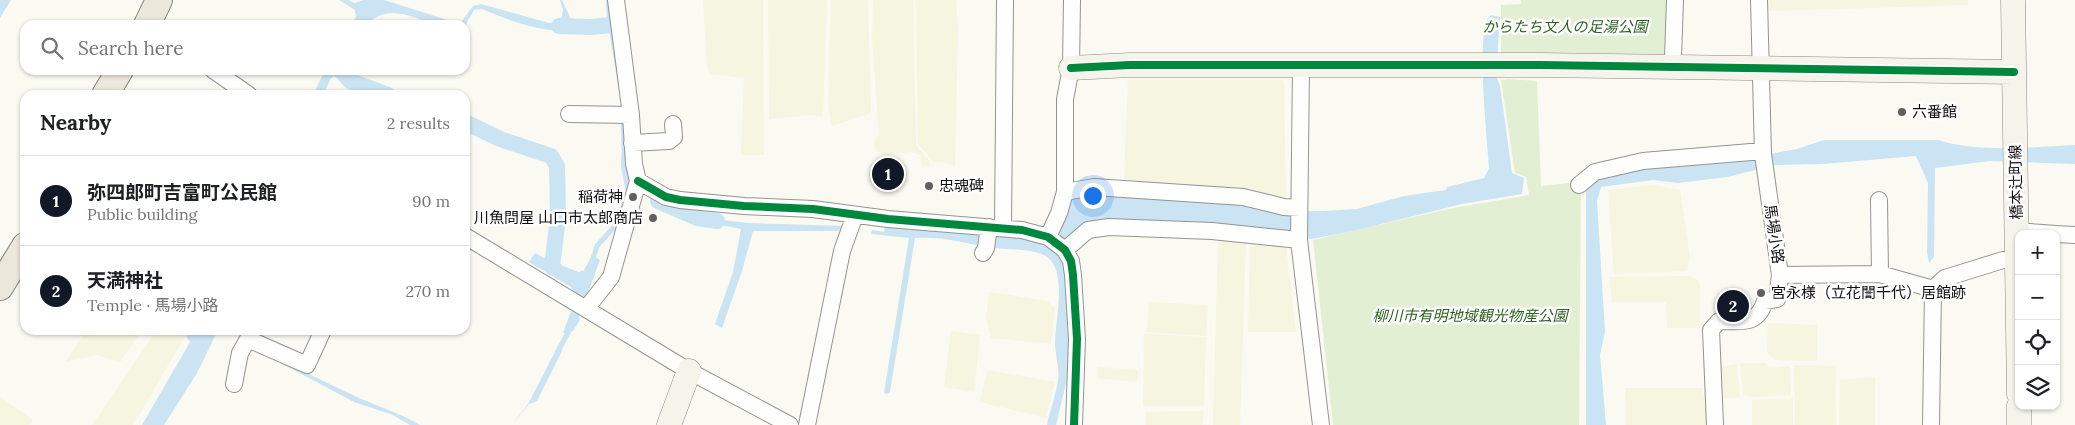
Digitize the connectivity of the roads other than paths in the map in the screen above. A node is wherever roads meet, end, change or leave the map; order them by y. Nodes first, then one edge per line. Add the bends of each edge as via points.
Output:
1 (159, 0) edge
2 (616, 0) edge
3 (1005, 0) edge
4 (1072, 0) edge
5 (1675, 0) edge
6 (1759, 0) edge
7 (2012, 0) edge
8 (2023, 0) edge
9 (150, 20) edge
10 (1673, 58) dead end
11 (1300, 66) junction
12 (1071, 68) junction
13 (1761, 69) junction
14 (2014, 72) junction
15 (117, 75) edge
16 (220, 75) edge
17 (108, 90) edge
18 (242, 90) edge
19 (569, 114) dead end
20 (620, 115) junction
21 (673, 124) dead end
22 (632, 143) junction
23 (1763, 158) junction
24 (638, 181) junction
25 (1579, 185) dead end
26 (1064, 192) junction
27 (1878, 200) dead end
28 (1299, 208) junction
29 (855, 215) junction
30 (2060, 234) edge
31 (2075, 235) edge
32 (1048, 237) junction
33 (990, 238) junction
34 (470, 239) edge
35 (1299, 240) junction
36 (1065, 250) junction
37 (20, 254) edge
38 (2003, 260) dead end
39 (1880, 274) junction
40 (1780, 275) junction
41 (0, 287) edge
42 (1932, 289) junction
43 (580, 305) junction
44 (321, 335) edge
45 (2019, 365) edge
46 (689, 371) junction
47 (234, 384) dead end
48 (2019, 410) edge
49 (669, 425) edge
50 (790, 425) edge
51 (807, 425) edge
52 (1074, 425) edge
53 (1321, 425) edge
54 (1715, 425) edge
55 (1932, 425) edge
56 (2019, 425) edge

1 - 9 main road
2 - 20 street
3 - 33 street
4 - 12 street
5 - 10 street
6 - 13 street, 馬場小路
7 - 8 street
7 - 14 street, 橋本辻町線
11 - 12 street
11 - 13 street
11 - 28 street
12 - 26 street via 1065,99
13 - 14 street
13 - 23 street, 馬場小路
14 - 45 street, 橋本辻町線
15 - 17 main road
16 - 18 street
19 - 20 street
20 - 22 street
21 - 22 street via 674,137 669,141
22 - 24 street
23 - 25 street via 1643,161 1594,172
23 - 40 street, 馬場小路
24 - 29 street via 666,197 680,200
24 - 43 street via 610,277
26 - 28 street via 1094,187 1243,196
26 - 32 street
27 - 39 street
28 - 35 street
29 - 33 street
29 - 51 street via 842,251
30 - 31 street
32 - 33 street
32 - 36 street
34 - 43 street
35 - 36 street via 1212,231 1109,226 1088,230
35 - 53 street
36 - 52 street via 1071,260 1077,339
37 - 41 main road
38 - 42 street via 1945,278
39 - 40 street
39 - 42 street
40 - 54 street, 馬場小路 via 1777,299 1765,301 1762,312 1756,317 1719,321 1711,330
42 - 55 street
43 - 46 street
44 - 47 street via 307,364 248,340 240,353
46 - 49 street
46 - 50 street
48 - 56 street

